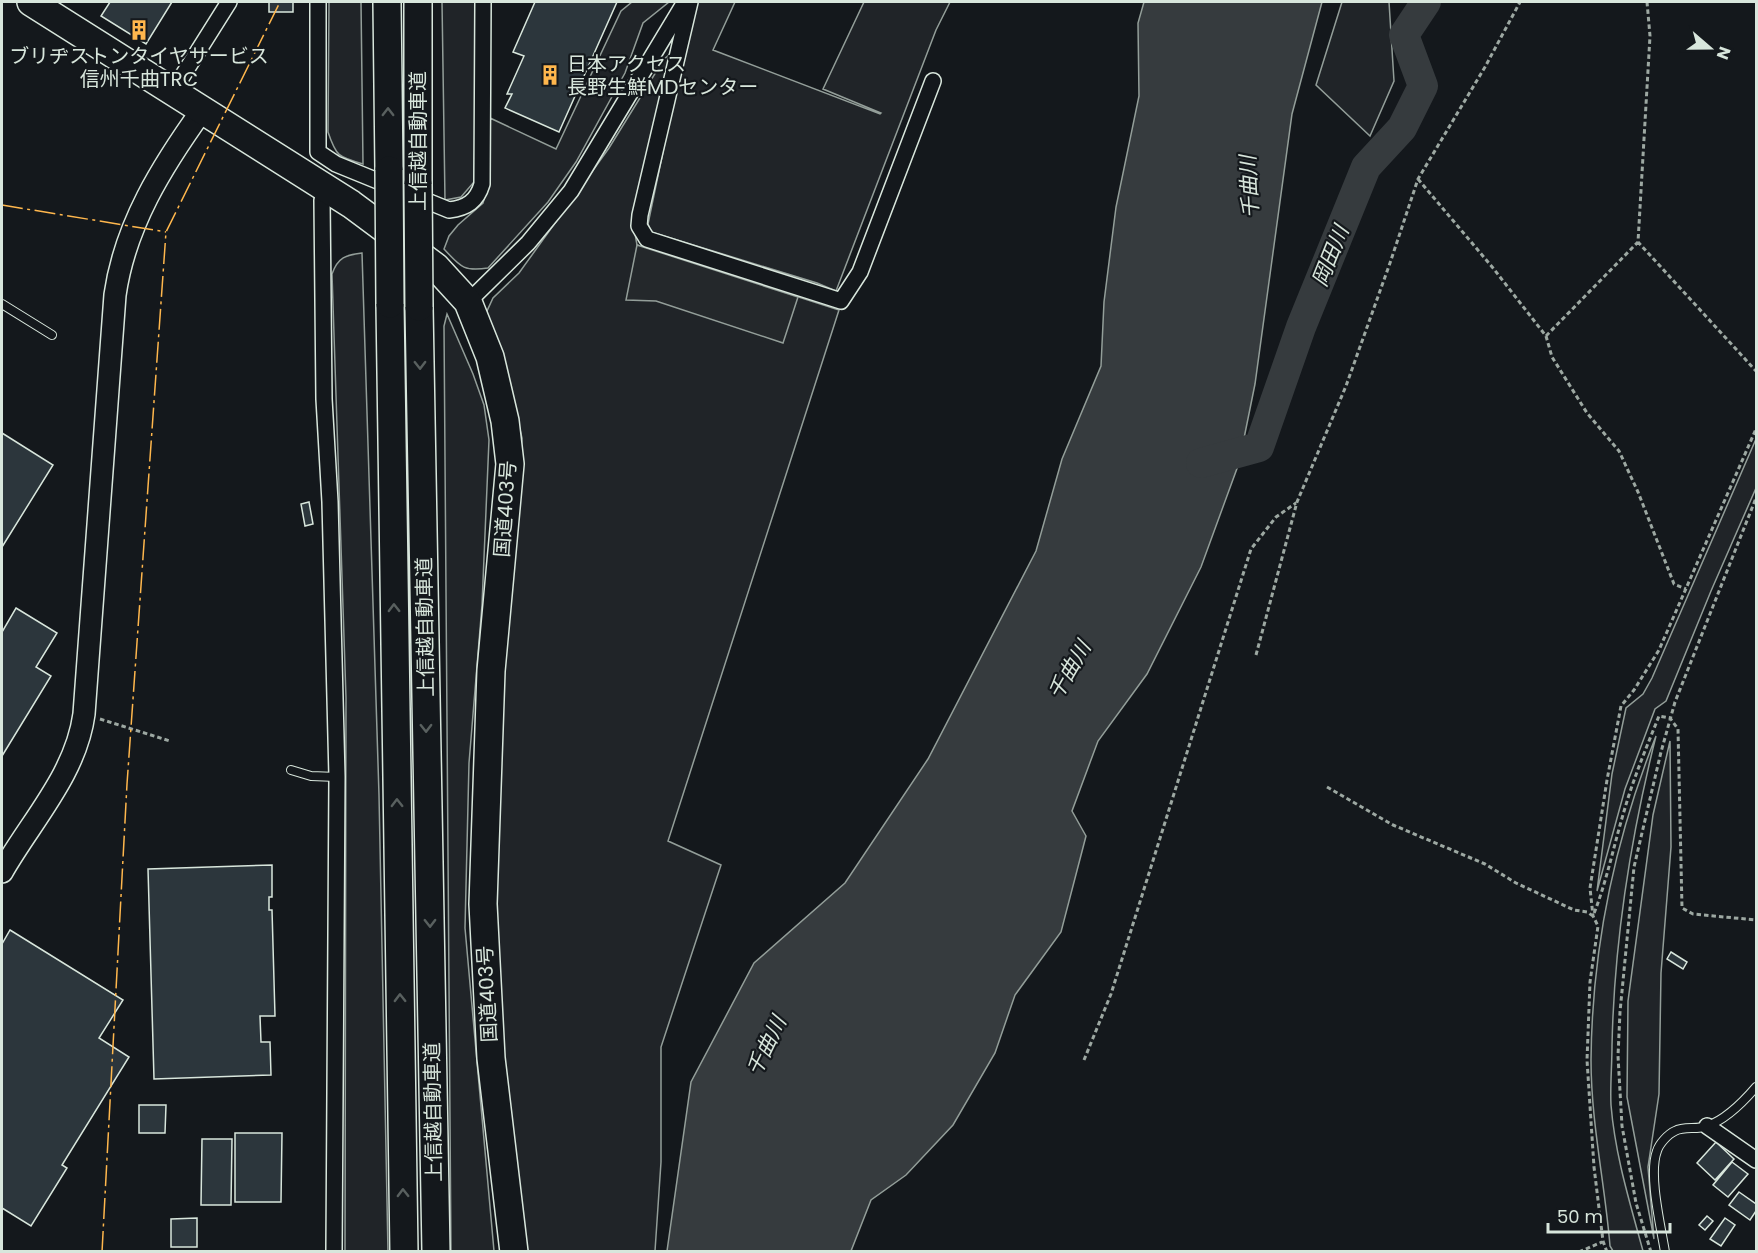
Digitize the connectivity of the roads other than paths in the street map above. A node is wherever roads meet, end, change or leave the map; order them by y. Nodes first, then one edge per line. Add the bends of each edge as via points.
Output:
1 (31, 2) edge
2 (229, 2) edge
3 (318, 2) edge
4 (387, 2) edge
5 (418, 2) edge
6 (483, 2) edge
7 (685, 2) edge
8 (690, 2) edge
9 (933, 81) dead end
10 (173, 91) junction
11 (203, 109) junction
12 (322, 200) dead end
13 (468, 302) junction
14 (2, 304) edge
15 (52, 335) dead end
16 (291, 770) dead end
17 (337, 777) junction
18 (2, 872) edge
19 (1756, 1087) edge
20 (1707, 1126) junction
21 (1756, 1160) edge
22 (334, 1251) edge
23 (404, 1251) edge
24 (436, 1251) edge
25 (514, 1251) edge
26 (1665, 1251) edge

1 - 10 highway, 国道403号
2 - 10 street
3 - 6 street via 318,152 336,164 449,210 472,202 482,184
23 -> 4 highway, 上信越自動車道, bridge
5 -> 24 highway, 上信越自動車道, bridge via 419,307
7 - 13 street via 571,191 528,243
8 - 9 street via 640,215 639,226 647,239 841,301 860,272
10 - 11 highway, 国道403号
11 - 13 highway, 国道403号 via 383,226 436,267
11 - 18 street via 144,201 118,270 84,714 79,738 63,775
12 - 17 street via 324,399
13 - 25 highway, 国道403号 via 490,357 505,420 510,464 491,671 483,904 491,1058
14 - 15 lane
16 - 17 lane
17 - 22 street
19 - 20 lane via 1739,1106
20 - 21 street
20 - 26 lane via 1675,1131 1656,1152 1654,1174

